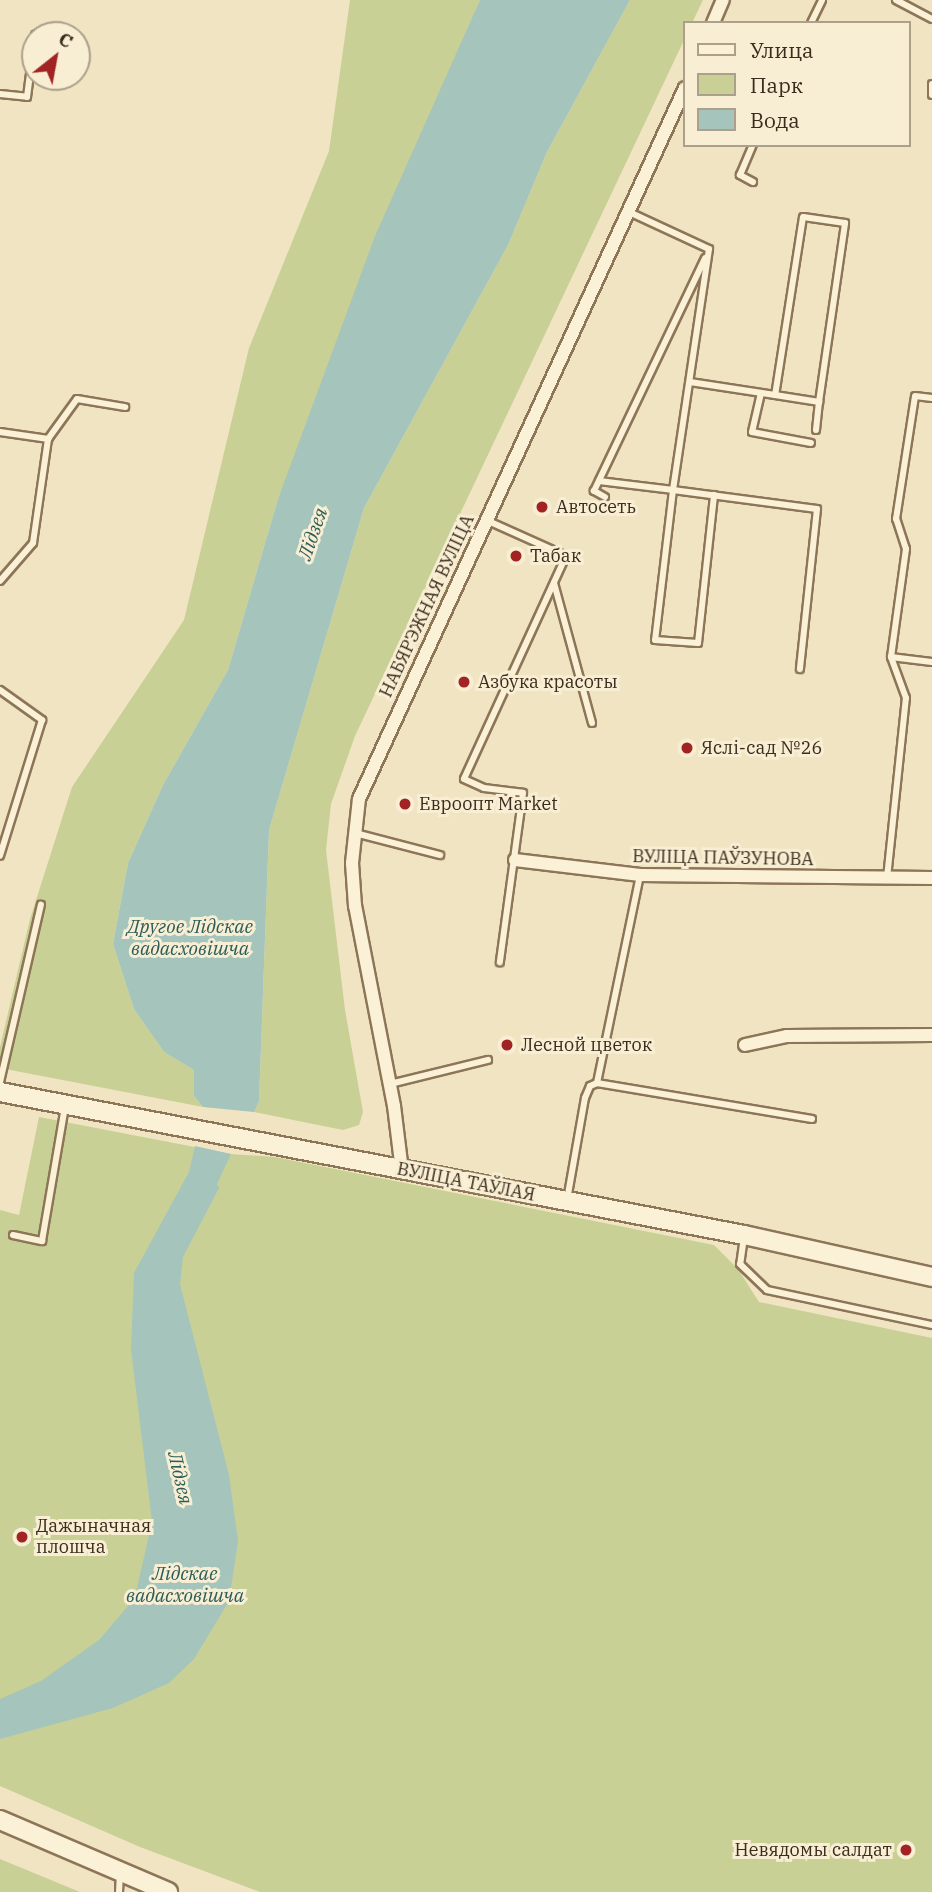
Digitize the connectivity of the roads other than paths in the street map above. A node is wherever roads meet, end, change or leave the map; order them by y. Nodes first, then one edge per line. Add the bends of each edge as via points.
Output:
1 (723, 0) edge
2 (822, 0) edge
3 (896, 0) edge
4 (932, 19) edge
5 (714, 21) edge
6 (812, 21) edge
7 (932, 84) edge
8 (684, 90) edge
9 (28, 91) edge
10 (0, 94) edge
11 (932, 95) edge
12 (752, 147) edge
13 (753, 182) dead end
14 (629, 212) junction
15 (709, 250) junction
16 (690, 382) junction
17 (761, 393) junction
18 (775, 395) junction
19 (932, 398) edge
20 (819, 402) junction
21 (125, 407) dead end
22 (816, 430) dead end
23 (0, 432) edge
24 (48, 439) junction
25 (811, 443) dead end
26 (599, 481) junction
27 (673, 490) junction
28 (715, 495) junction
29 (605, 497) dead end
30 (486, 520) junction
31 (0, 581) edge
32 (554, 583) junction
33 (891, 657) junction
34 (932, 662) edge
35 (800, 669) dead end
36 (0, 690) edge
37 (592, 723) dead end
38 (355, 833) junction
39 (440, 855) dead end
40 (0, 856) edge
41 (515, 860) junction
42 (640, 875) junction
43 (887, 878) junction
44 (932, 878) edge
45 (41, 905) dead end
46 (500, 962) dead end
47 (932, 1035) edge
48 (745, 1045) dead end
49 (488, 1060) dead end
50 (0, 1082) edge
51 (597, 1083) junction
52 (390, 1084) junction
53 (0, 1092) edge
54 (65, 1105) junction
55 (812, 1119) dead end
56 (402, 1171) junction
57 (567, 1202) junction
58 (13, 1235) dead end
59 (744, 1235) junction
60 (932, 1277) edge
61 (932, 1325) edge
62 (0, 1820) edge
63 (120, 1873) junction
64 (119, 1892) edge
65 (168, 1892) edge

1 - 5 street
2 - 6 lane
3 - 4 lane
7 - 11 lane
8 - 14 street, НАБЯРЭЖНАЯ ВУЛІЦА
9 - 10 lane via 27,97
12 - 13 lane via 740,175
14 - 15 lane
14 - 30 street, НАБЯРЭЖНАЯ ВУЛІЦА
15 - 16 lane
15 - 26 lane
16 - 17 lane
16 - 27 lane
17 - 18 lane
17 - 25 lane via 752,432
18 - 20 lane
18 - 20 lane via 803,217 845,223
19 - 33 lane via 915,396 896,519 906,550
20 - 22 lane
21 - 24 lane via 77,399
23 - 24 lane
24 - 31 lane via 33,543
26 - 27 lane
26 - 29 lane via 594,491
27 - 28 lane
27 - 28 lane via 655,640 698,643
28 - 35 lane via 817,509
30 - 32 lane via 566,556
30 - 38 street, НАБЯРЭЖНАЯ ВУЛІЦА via 369,773 359,799
32 - 37 lane
32 - 41 lane via 464,779 484,789 523,793
33 - 34 lane
33 - 43 lane via 906,698
36 - 40 lane via 42,720
38 - 39 lane
38 - 52 street, НАБЯРЭЖНАЯ ВУЛІЦА via 355,906
41 - 42 street, ВУЛІЦА ПАЎЗУНОВА
41 - 46 lane
42 - 43 street, ВУЛІЦА ПАЎЗУНОВА
42 - 51 lane
43 - 44 street, ВУЛІЦА ПАЎЗУНОВА
45 - 50 lane
47 - 48 street via 787,1036
49 - 52 lane
51 - 55 lane
51 - 57 lane via 590,1086 585,1098
52 - 56 street, НАБЯРЭЖНАЯ ВУЛІЦА
53 - 54 main road, ВУЛІЦА ТАЎЛАЯ
54 - 56 main road, ВУЛІЦА ТАЎЛАЯ via 235,1134
54 - 58 lane via 42,1241
56 - 57 main road, ВУЛІЦА ТАЎЛАЯ
57 - 59 main road, ВУЛІЦА ТАЎЛАЯ
59 - 60 main road, ВУЛІЦА ТАЎЛАЯ
59 - 61 lane via 740,1264 766,1290
62 - 63 main road
63 - 64 lane
63 - 65 main road

